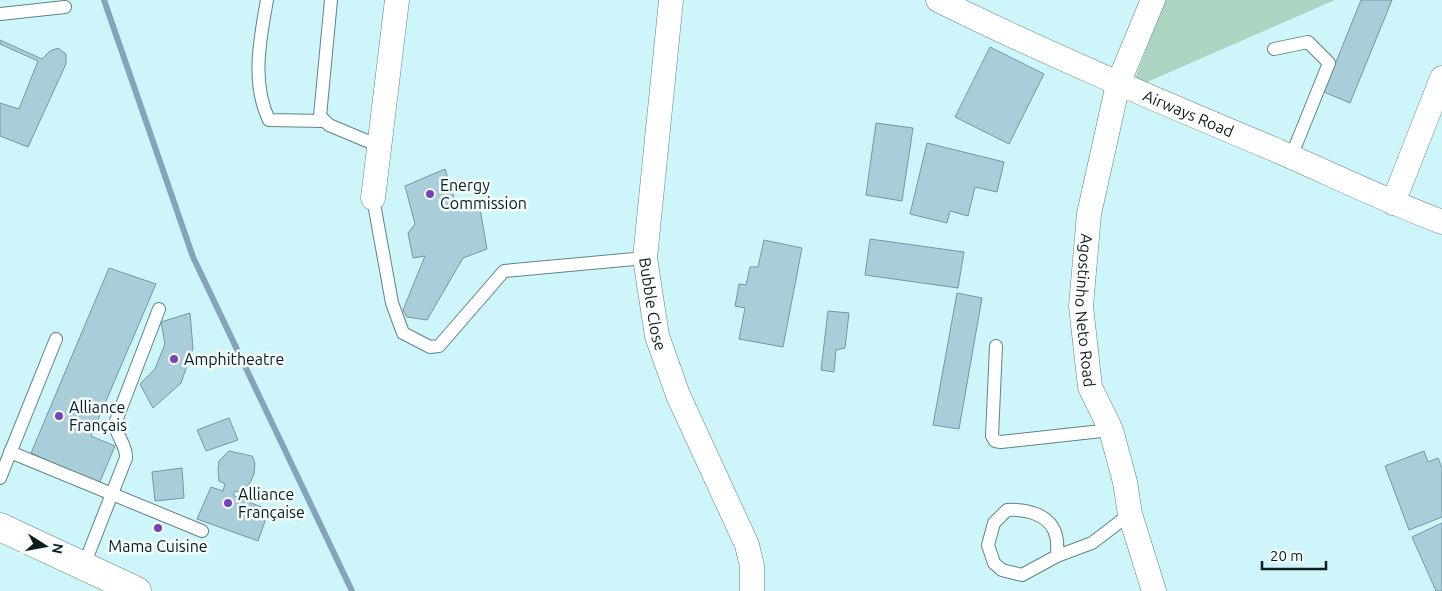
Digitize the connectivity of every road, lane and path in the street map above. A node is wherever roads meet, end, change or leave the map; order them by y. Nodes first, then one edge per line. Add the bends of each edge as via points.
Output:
1 (267, 0) edge
2 (331, 0) edge
3 (398, 0) edge
4 (671, 0) edge
5 (938, 0) edge
6 (1153, 0) edge
7 (65, 7) dead end
8 (0, 14) edge
9 (1274, 49) dead end
10 (1442, 78) edge
11 (1118, 84) junction
12 (324, 121) junction
13 (379, 146) junction
14 (1291, 157) junction
15 (373, 198) joint
16 (1393, 204) junction
17 (1442, 222) edge
18 (645, 258) junction
19 (159, 308) dead end
20 (56, 339) dead end
21 (996, 346) dead end
22 (1111, 430) junction
23 (10, 452) junction
24 (0, 478) edge
25 (112, 494) junction
26 (1130, 514) junction
27 (0, 527) edge
28 (202, 530) dead end
29 (1057, 556) junction
30 (84, 565) junction
31 (137, 591) edge
32 (752, 591) edge
33 (1154, 591) edge

1 - 12 lane via 258,61 260,99 268,120
2 - 12 lane via 320,116
3 - 13 street
4 - 18 street, Bubble Close
5 - 11 street, Airways Road
6 - 11 street, Agostinho Neto Road
7 - 8 lane
9 - 14 lane via 1308,42 1329,63
10 - 16 street
11 - 14 street, Airways Road
11 - 22 street, Agostinho Neto Road via 1089,214 1081,306 1090,387
12 - 13 lane
13 - 15 street
14 - 16 street, Airways Road
15 - 18 lane via 392,303 403,333 430,346 439,346 504,270
16 - 17 street, Airways Road
18 - 32 street, Bubble Close via 657,336 678,395 747,544 752,566
19 - 25 lane via 116,421 115,429 126,450 126,458
20 - 23 lane
21 - 22 lane via 992,436 995,441
22 - 26 street, Agostinho Neto Road
23 - 24 lane
23 - 25 lane
25 - 28 lane
25 - 30 lane
26 - 29 lane via 1092,543
26 - 33 street, Agostinho Neto Road
27 - 30 street
29 - 29 lane via 1022,575 1002,570 994,563 988,545 994,523 1007,510 1024,510 1044,518 1056,534
30 - 31 street

